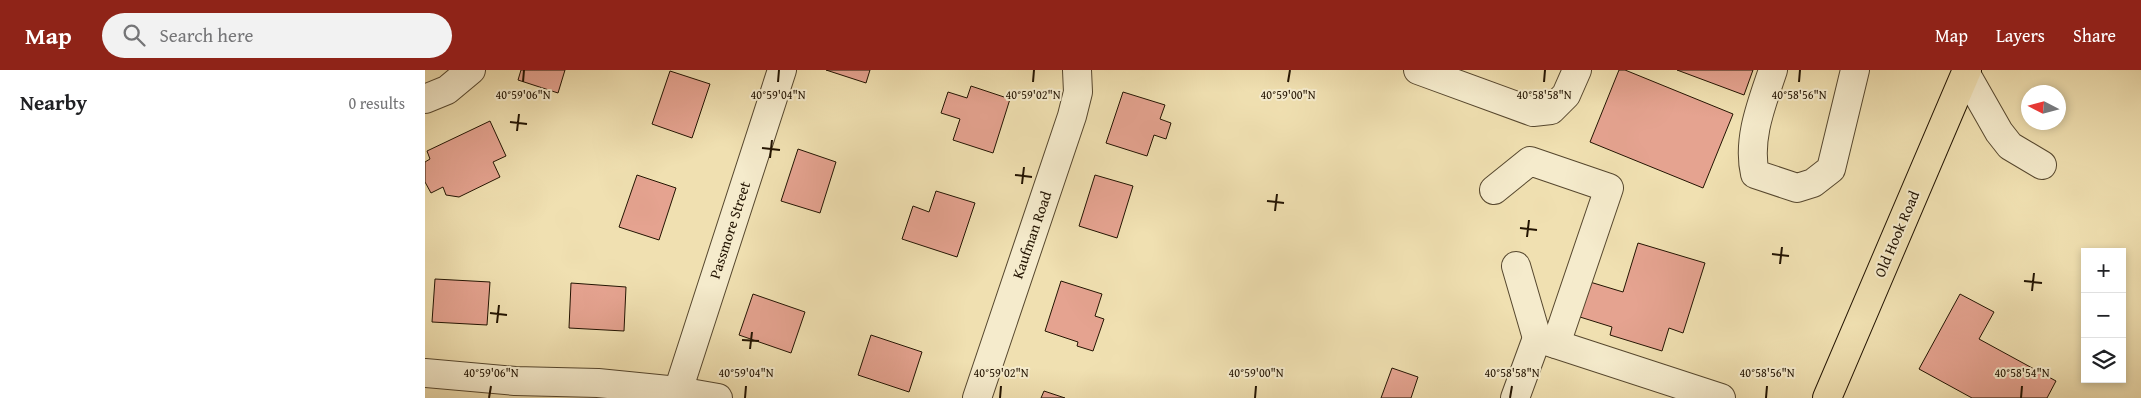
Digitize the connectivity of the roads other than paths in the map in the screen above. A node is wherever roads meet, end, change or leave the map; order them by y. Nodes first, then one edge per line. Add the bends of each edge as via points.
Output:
1 (471, 70) edge
2 (782, 70) edge
3 (1077, 70) edge
4 (1418, 70) edge
5 (1577, 70) edge
6 (1773, 70) edge
7 (1855, 70) edge
8 (1967, 72) edge
9 (425, 99) edge
10 (2042, 164) dead end
11 (1494, 190) dead end
12 (1516, 266) dead end
13 (1547, 341) junction
14 (425, 373) edge
15 (453, 387) edge
16 (678, 391) junction
17 (718, 398) edge
18 (977, 398) edge
19 (1515, 398) edge
20 (1721, 398) edge
21 (1827, 398) edge

1 - 9 street via 447,90
2 - 16 street, Passmore Street
3 - 18 street, Kaufman Road via 1078,92 1072,116
4 - 5 street via 1533,112 1551,110 1567,95
6 - 7 street via 1757,121 1751,158 1755,174 1797,188 1813,183 1831,169
8 - 10 street via 2009,146
8 - 21 main road, Old Hook Road
11 - 13 street via 1530,161 1609,188
12 - 13 street
13 - 19 street
13 - 20 street
14 - 15 street
15 - 16 street via 515,381 598,382
16 - 17 street

